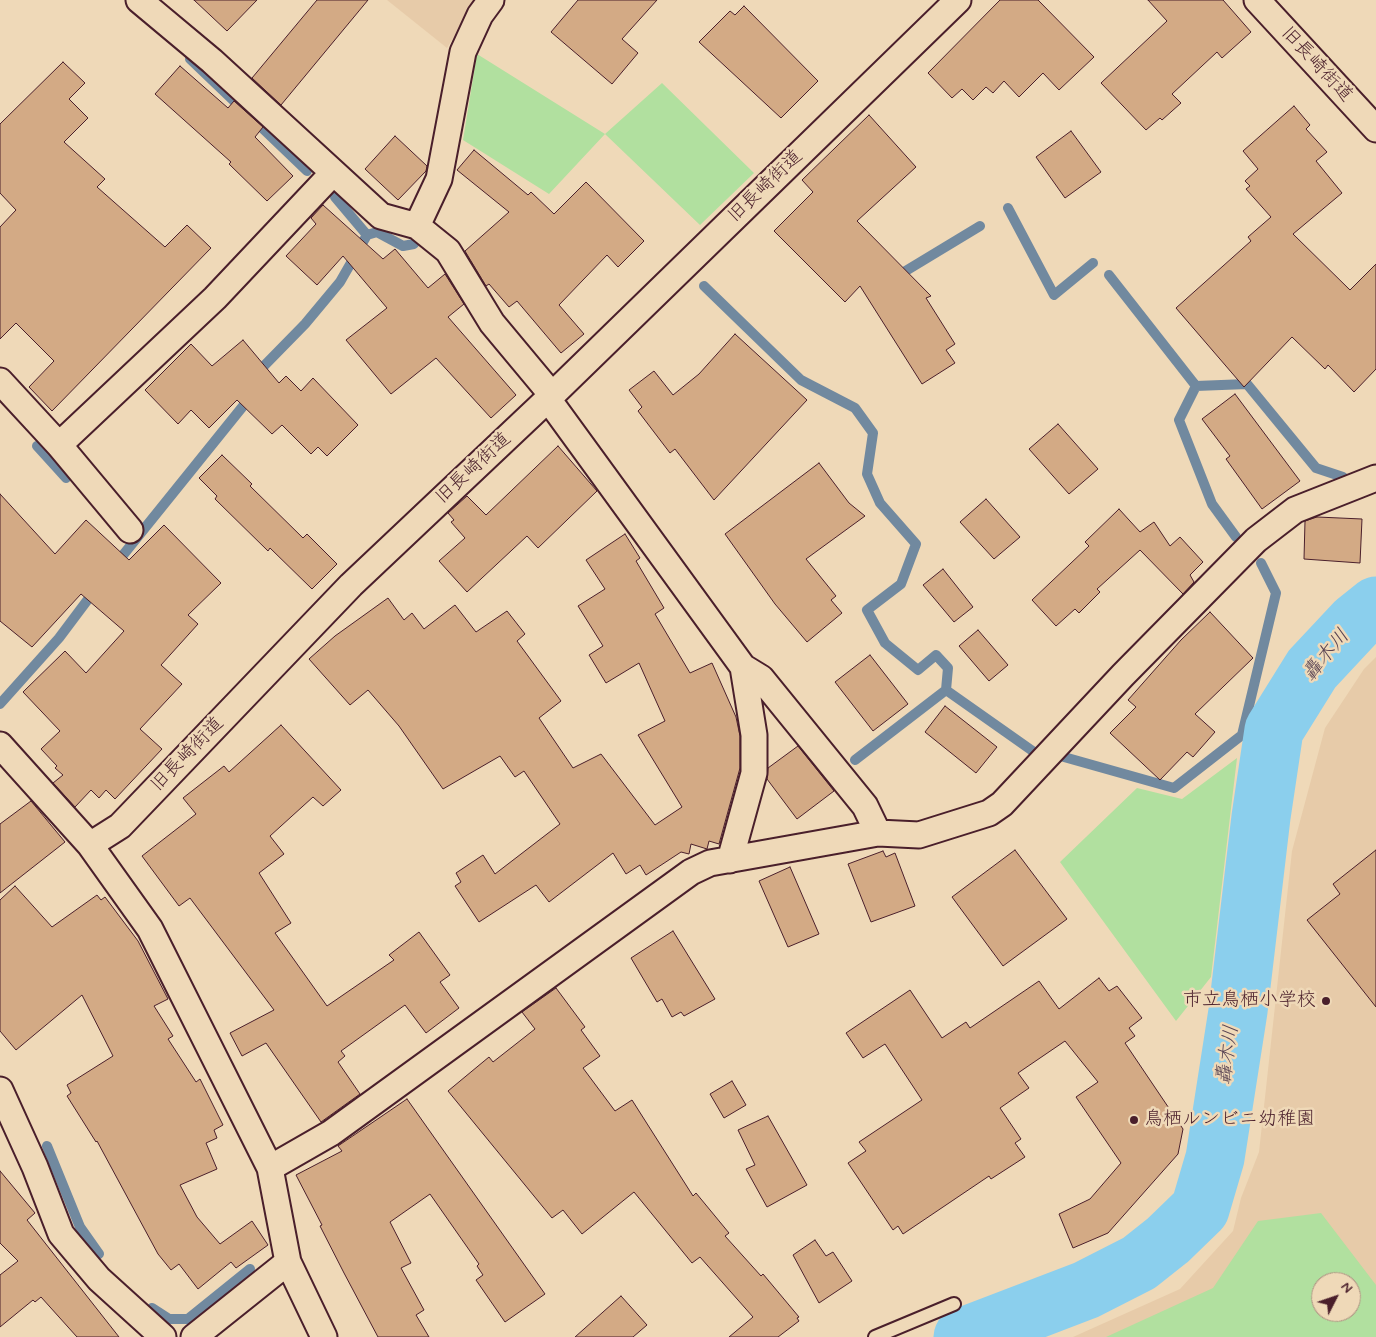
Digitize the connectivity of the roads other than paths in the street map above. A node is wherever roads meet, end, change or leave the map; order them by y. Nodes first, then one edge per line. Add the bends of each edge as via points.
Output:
1 (139, 0) edge
2 (491, 0) edge
3 (958, 0) edge
4 (1257, 0) edge
5 (1376, 129) edge
6 (333, 173) junction
7 (417, 226) junction
8 (0, 381) edge
9 (550, 397) junction
10 (60, 445) junction
11 (1376, 478) edge
12 (130, 530) dead end
13 (742, 667) junction
14 (0, 745) edge
15 (878, 833) junction
16 (90, 845) junction
17 (730, 860) junction
18 (0, 1090) edge
19 (270, 1168) junction
20 (288, 1262) junction
21 (954, 1304) dead end
22 (163, 1337) edge
23 (194, 1337) edge
24 (324, 1337) edge
25 (875, 1337) edge

1 - 6 street via 212,61
2 - 7 street via 480,15 463,52 439,179
3 - 9 street, 旧長崎街道
4 - 5 street, 旧長崎街道
6 - 7 street via 381,216
6 - 10 street via 215,298
7 - 9 street via 448,251 492,323
8 - 10 street
9 - 13 street
9 - 16 street, 旧長崎街道 via 351,585 120,826
10 - 12 street
11 - 15 street via 1295,510 1256,540 1002,804 989,813 919,834
13 - 15 street via 762,678 865,806
13 - 17 street via 754,735 754,773
14 - 16 street
15 - 17 street
16 - 19 street via 150,929
17 - 19 street via 691,872 331,1133
18 - 22 street via 61,1234 99,1279
19 - 20 street
20 - 23 street
20 - 24 street
21 - 25 lane

